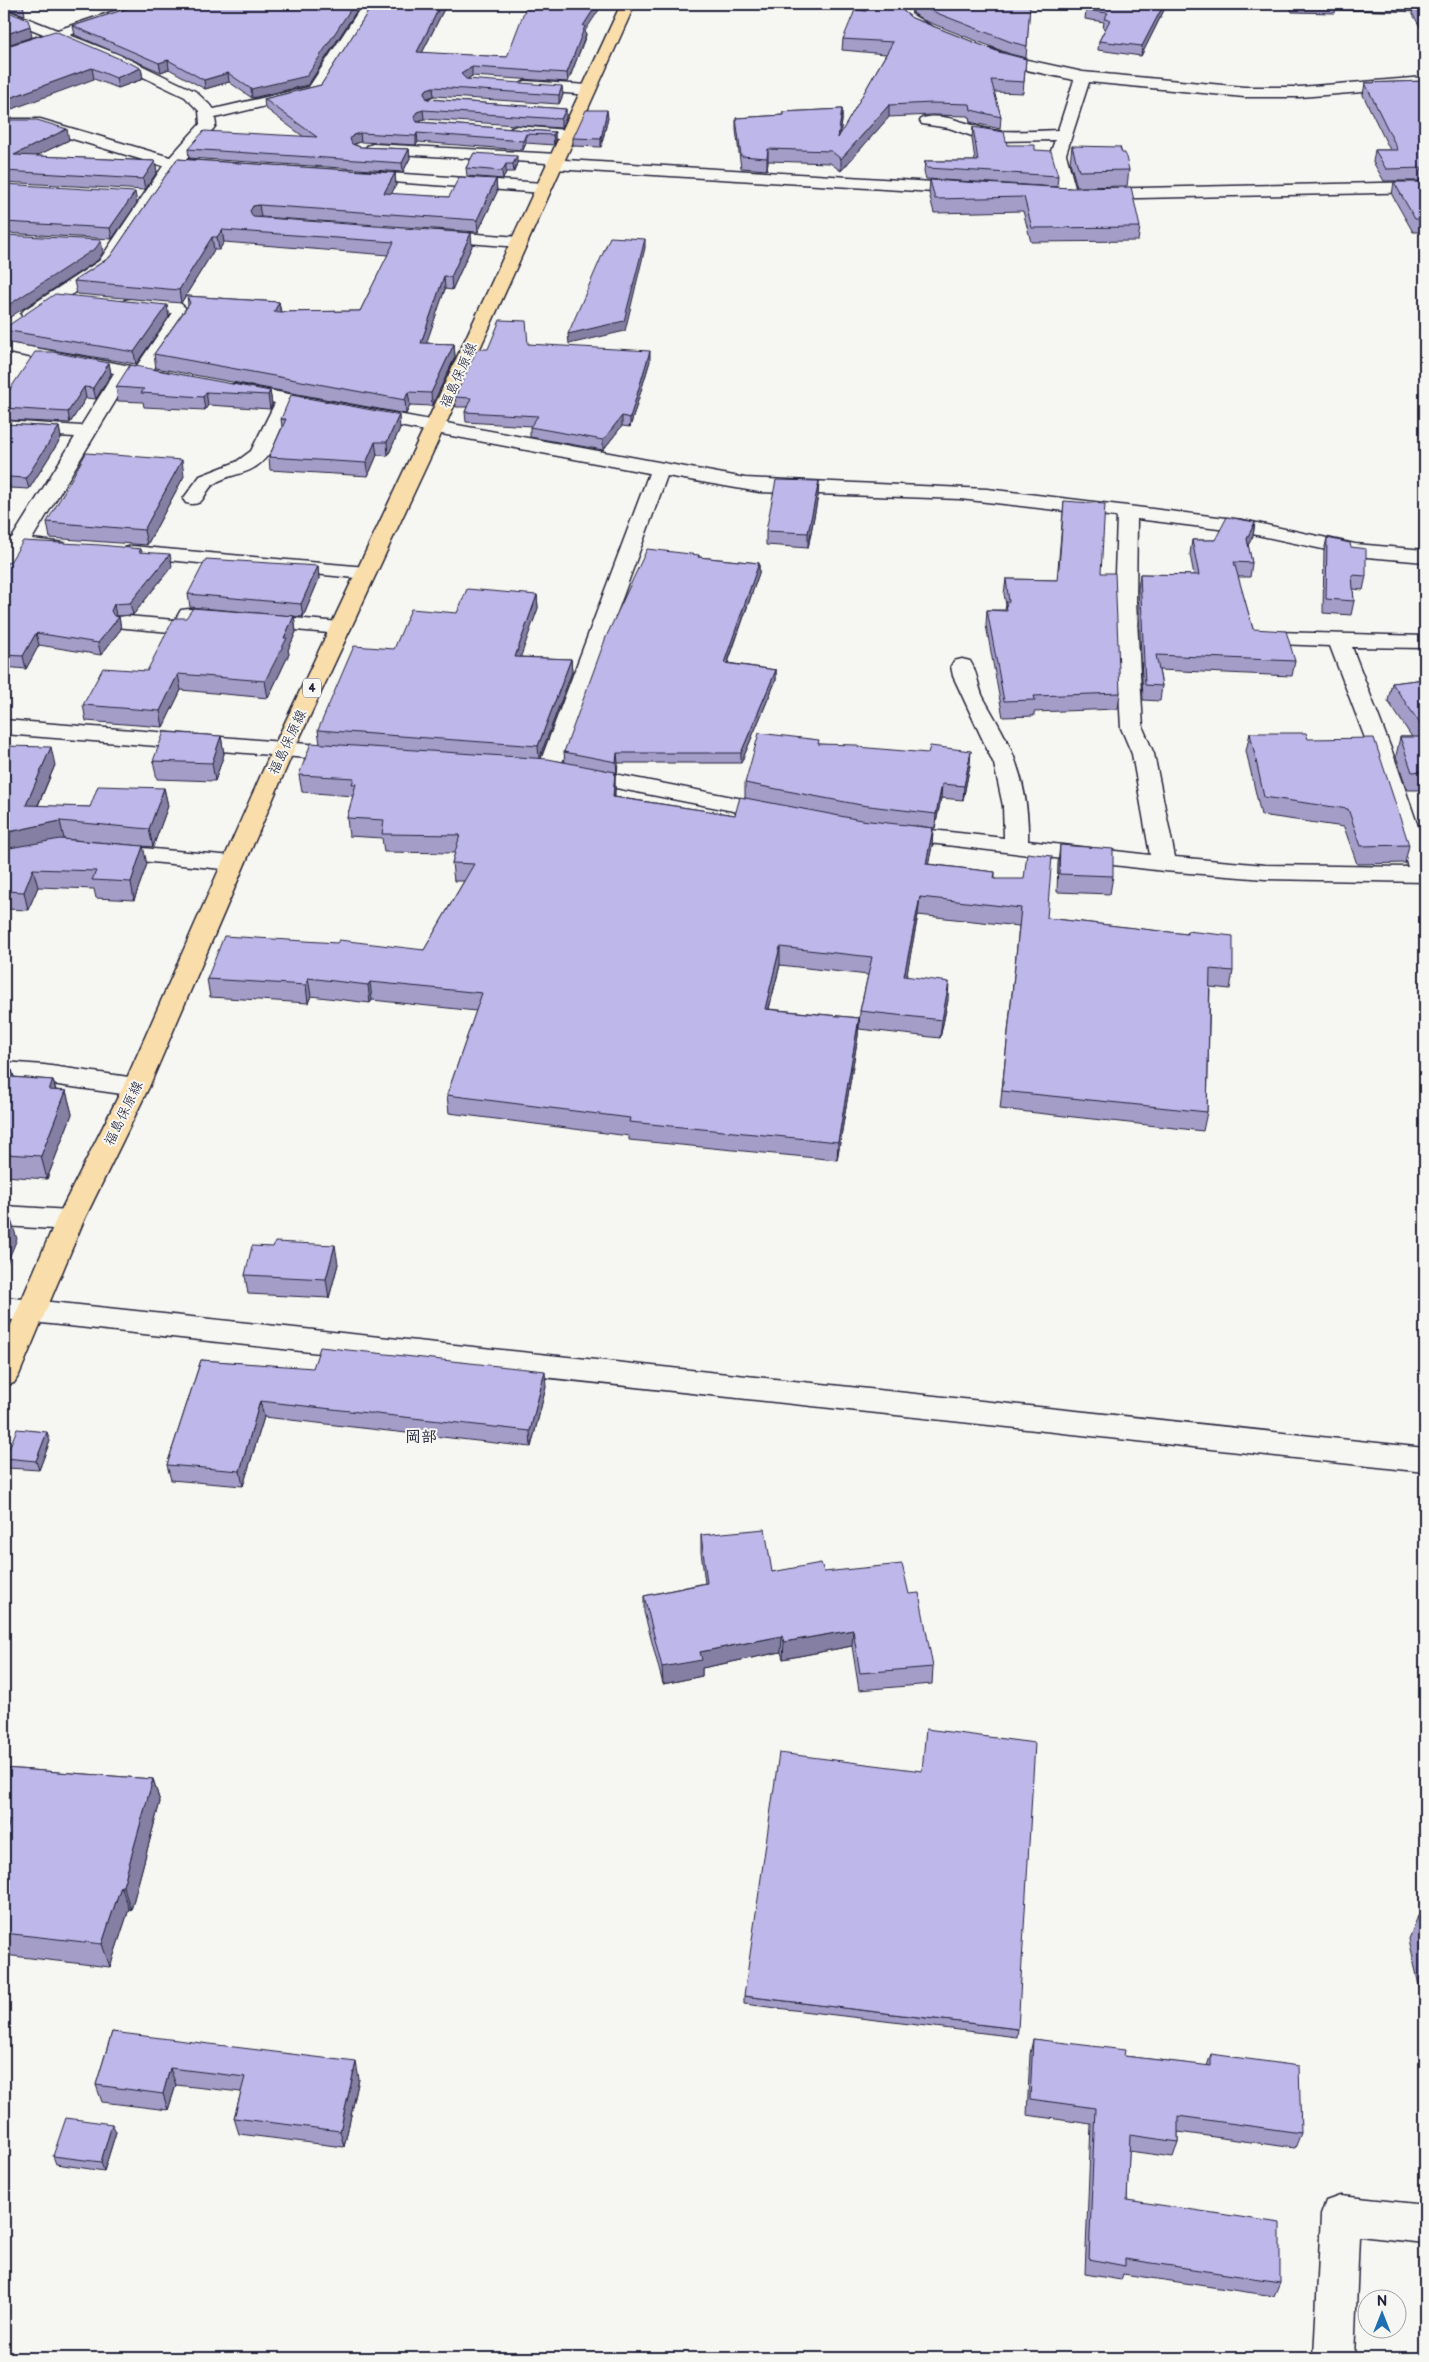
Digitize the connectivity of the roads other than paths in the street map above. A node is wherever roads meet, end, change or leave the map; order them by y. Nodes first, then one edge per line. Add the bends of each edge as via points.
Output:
1 (148, 4) edge
2 (370, 4) edge
3 (628, 4) edge
4 (904, 4) edge
5 (1304, 4) edge
6 (1425, 7) edge
7 (4, 13) edge
8 (58, 34) junction
9 (952, 39) edge
10 (978, 49) edge
11 (4, 53) edge
12 (1083, 77) junction
13 (1425, 82) edge
14 (511, 85) edge
15 (588, 90) junction
16 (208, 115) junction
17 (928, 121) dead end
18 (4, 124) edge
19 (501, 130) edge
20 (568, 135) junction
21 (1064, 135) junction
22 (361, 148) edge
23 (555, 162) junction
24 (173, 164) junction
25 (222, 168) edge
26 (339, 175) edge
27 (1425, 186) edge
28 (543, 188) junction
29 (979, 190) edge
30 (131, 196) edge
31 (151, 197) junction
32 (419, 235) edge
33 (518, 242) junction
34 (98, 245) edge
35 (118, 246) junction
36 (55, 299) junction
37 (80, 302) edge
38 (117, 304) edge
39 (19, 321) edge
40 (4, 347) edge
41 (133, 372) junction
42 (180, 380) edge
43 (218, 387) edge
44 (286, 399) junction
45 (4, 426) edge
46 (435, 426) junction
47 (86, 432) junction
48 (660, 469) junction
49 (193, 499) dead end
50 (1127, 512) junction
51 (11, 544) edge
52 (75, 548) edge
53 (112, 550) edge
54 (1425, 556) edge
55 (4, 569) edge
56 (366, 573) junction
57 (126, 622) dead end
58 (340, 628) junction
59 (1276, 638) edge
60 (1339, 640) junction
61 (1425, 642) edge
62 (962, 666) dead end
63 (4, 727) edge
64 (282, 750) junction
65 (371, 756) edge
66 (792, 816) edge
67 (870, 830) edge
68 (1016, 847) junction
69 (84, 850) edge
70 (233, 863) junction
71 (1164, 864) junction
72 (1424, 875) edge
73 (4, 1071) edge
74 (136, 1087) junction
75 (4, 1216) edge
76 (70, 1220) junction
77 (4, 1308) edge
78 (33, 1311) junction
79 (4, 1375) edge
80 (1425, 1460) edge
81 (1425, 2224) edge
82 (1334, 2358) edge

1 - 8 street
2 - 16 street via 315,90
3 - 15 main road, 福島保原線 / 4
4 - 9 street via 904,15 910,21
5 - 6 street
7 - 8 street
8 - 11 street
8 - 16 street via 190,94
10 - 12 street via 1004,59
12 - 13 street via 1263,92
12 - 21 street
14 - 15 street
15 - 20 main road, 福島保原線 / 4 via 568,112
16 - 24 street via 208,125
17 - 21 street via 952,123 978,133 999,136
18 - 24 street via 40,124
19 - 20 street
20 - 23 main road, 福島保原線 / 4
21 - 27 street via 1058,160 1062,194
22 - 23 street
23 - 28 main road, 福島保原線 / 4
23 - 29 street
24 - 25 street
24 - 31 street
26 - 28 street
28 - 33 main road, 福島保原線 / 4
30 - 31 street
31 - 35 street
32 - 33 street
33 - 46 main road, 福島保原線 / 4
34 - 35 street
35 - 36 street via 105,265
36 - 37 street
36 - 39 street
38 - 41 street via 174,307 182,312
40 - 41 street
41 - 42 street
41 - 47 street
43 - 44 street
44 - 46 street
44 - 49 street via 254,460 210,478
45 - 47 street
46 - 48 street
46 - 56 main road, 福島保原線 / 4
47 - 51 street
48 - 50 street via 772,487 952,492
48 - 66 street via 539,768
50 - 54 street via 1243,526 1355,550
50 - 71 street via 1125,602 1132,728 1143,754
51 - 52 street
51 - 55 street
53 - 56 street
56 - 58 main road, 福島保原線 / 4
57 - 58 street via 181,627 189,615
58 - 64 main road, 福島保原線 / 4
59 - 60 street
60 - 61 street
60 - 72 street
62 - 68 street via 970,693 995,738 1003,760 1018,825
63 - 64 street
64 - 65 street
64 - 70 main road, 福島保原線 / 4
67 - 68 street
68 - 71 street
69 - 70 street
70 - 74 main road, 福島保原線 / 4
71 - 72 street via 1265,872
73 - 74 street
74 - 76 main road, 福島保原線 / 4
75 - 76 street
76 - 78 main road, 福島保原線 / 4
77 - 78 street
78 - 79 main road, 福島保原線 / 4
78 - 80 street
81 - 82 street via 1340,2214

